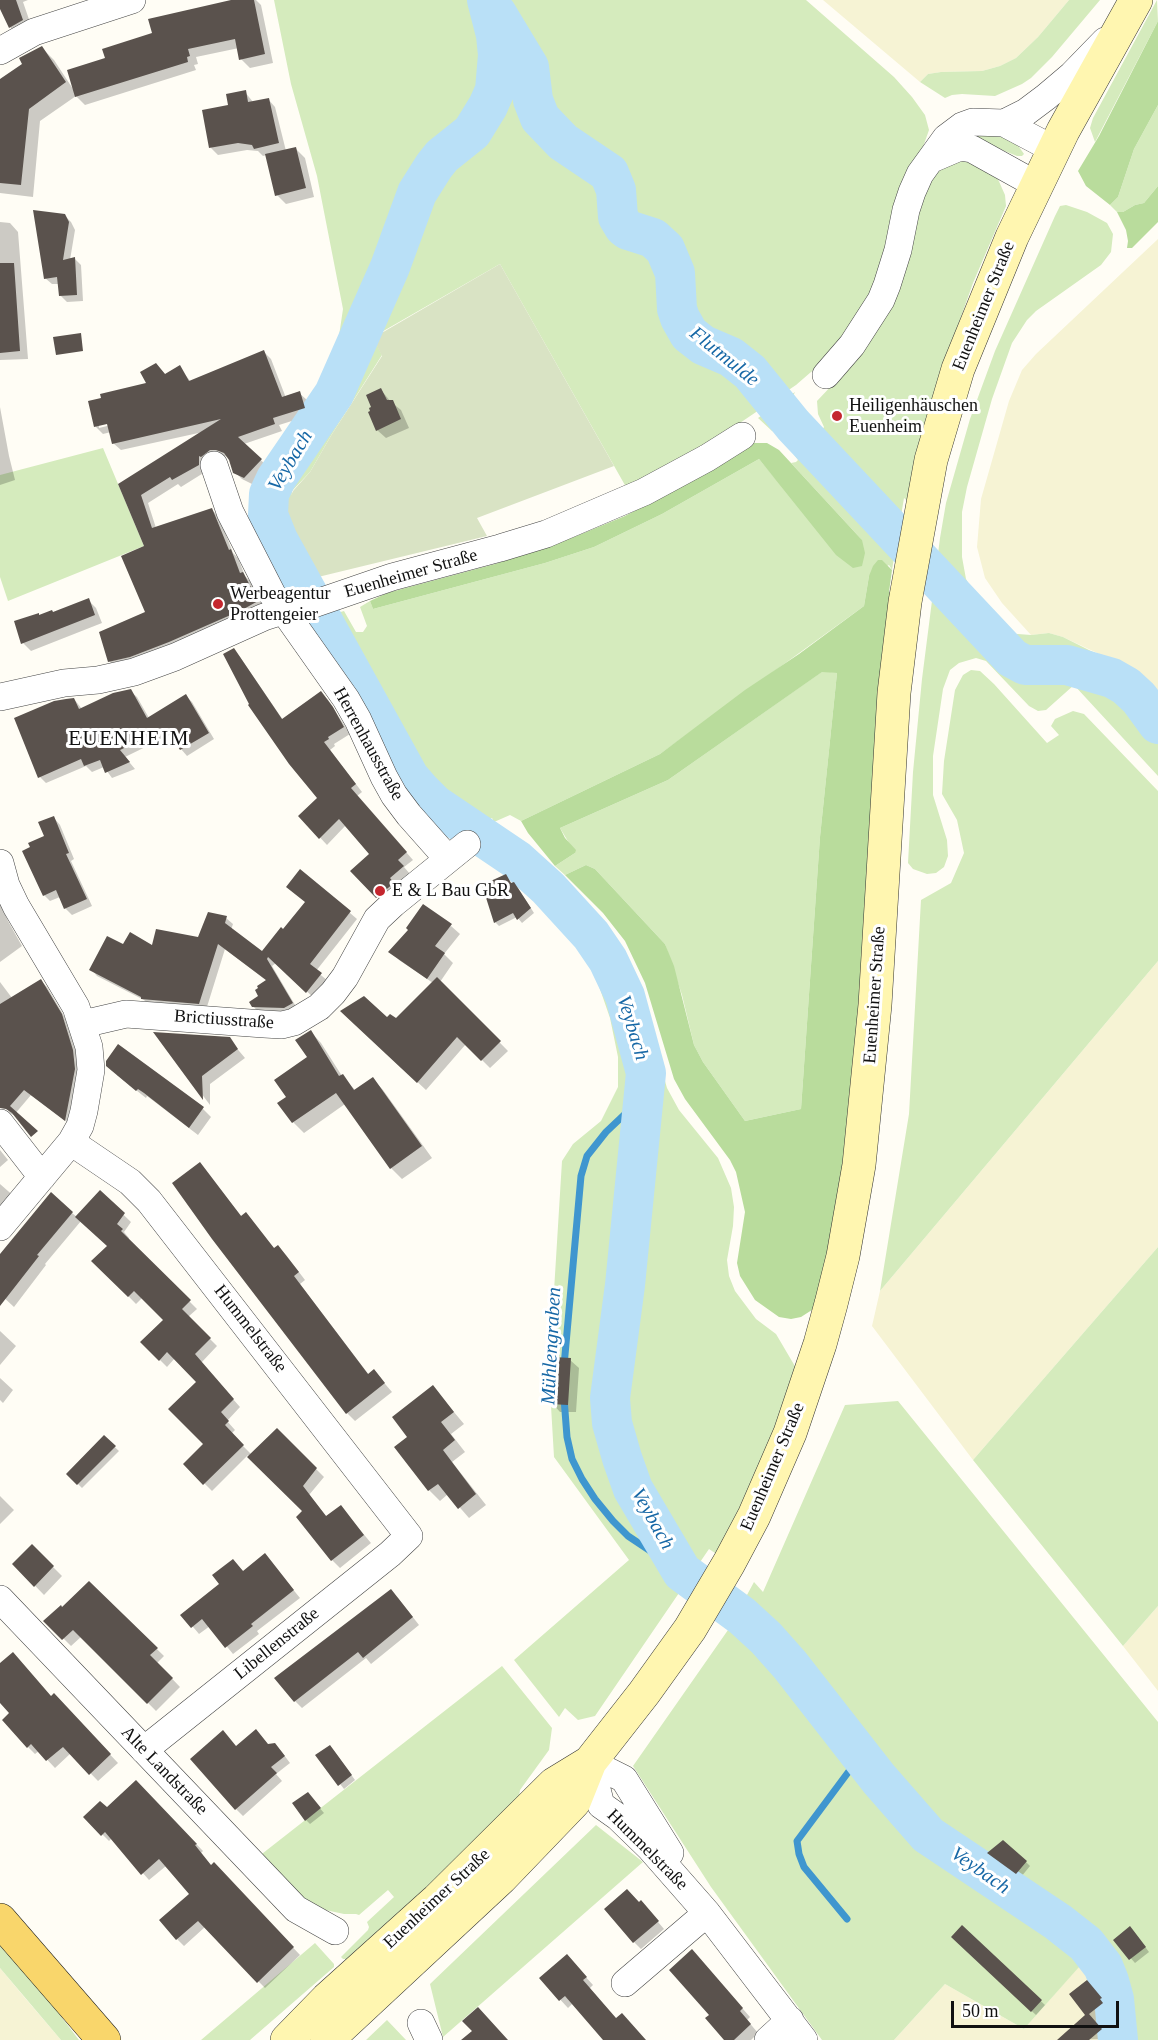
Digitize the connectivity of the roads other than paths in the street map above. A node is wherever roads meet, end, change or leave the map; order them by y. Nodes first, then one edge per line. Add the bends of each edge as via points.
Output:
1 (1136, 0) edge
2 (124, 1) edge
3 (1119, 27) junction
4 (0, 51) edge
5 (1004, 123) junction
6 (1053, 149) junction
7 (932, 159) junction
8 (1035, 184) junction
9 (826, 375) dead end
10 (742, 436) dead end
11 (214, 465) dead end
12 (291, 610) junction
13 (0, 697) edge
14 (457, 851) joint
15 (0, 863) edge
16 (83, 1024) junction
17 (0, 1123) edge
18 (71, 1142) junction
19 (42, 1177) junction
20 (0, 1227) edge
21 (409, 1536) joint
22 (0, 1599) edge
23 (144, 1750) junction
24 (590, 1762) junction
25 (707, 1913) junction
26 (0, 1920) edge
27 (335, 1931) dead end
28 (626, 1983) dead end
29 (797, 2030) edge
30 (104, 2040) edge
31 (287, 2040) edge
32 (327, 2040) edge
33 (768, 2040) edge

1 - 3 main road, Euenheimer Straße
2 - 4 street via 34,32
3 - 5 street, Euenheimer Straße via 1046,98
3 - 6 main road, Euenheimer Straße
5 - 6 street, Euenheimer Straße
5 - 7 street, Euenheimer Straße via 973,122 962,126 946,138
6 - 8 main road, Euenheimer Straße
7 - 8 street via 960,147 972,149
7 - 9 street, Euenheimer Straße via 912,192 896,258 880,300 852,345
8 - 24 main road, Euenheimer Straße via 958,369 919,514 890,742 870,1063 859,1165 828,1314 801,1401 754,1516 690,1629
10 - 12 street, Euenheimer Straße via 644,492 546,534
11 - 12 street, Herrenhausstraße via 230,512 272,594
12 - 13 street, Euenheimer Straße via 264,617 134,672
12 - 14 street, Herrenhausstraße via 358,720 394,795 409,815
14 - 16 street, Brictiusstraße via 377,919 333,993 294,1022 282,1025 126,1014
15 - 16 street via 16,906
16 - 18 street via 91,1071 80,1126
17 - 19 street
18 - 19 street
18 - 21 street, Hummelstraße via 130,1182 149,1200
19 - 20 street
21 - 23 street, Libellenstraße
22 - 23 street, Alte Landstraße
23 - 27 street, Alte Landstraße via 296,1909
24 - 25 street, Hummelstraße via 601,1804 650,1848
24 - 31 main road, Euenheimer Straße via 554,1784
24 - 32 main road, Euenheimer Straße via 574,1802 531,1849
25 - 28 street
25 - 29 street, Hummelstraße
26 - 30 main road
29 - 33 street, Hummelstraße

